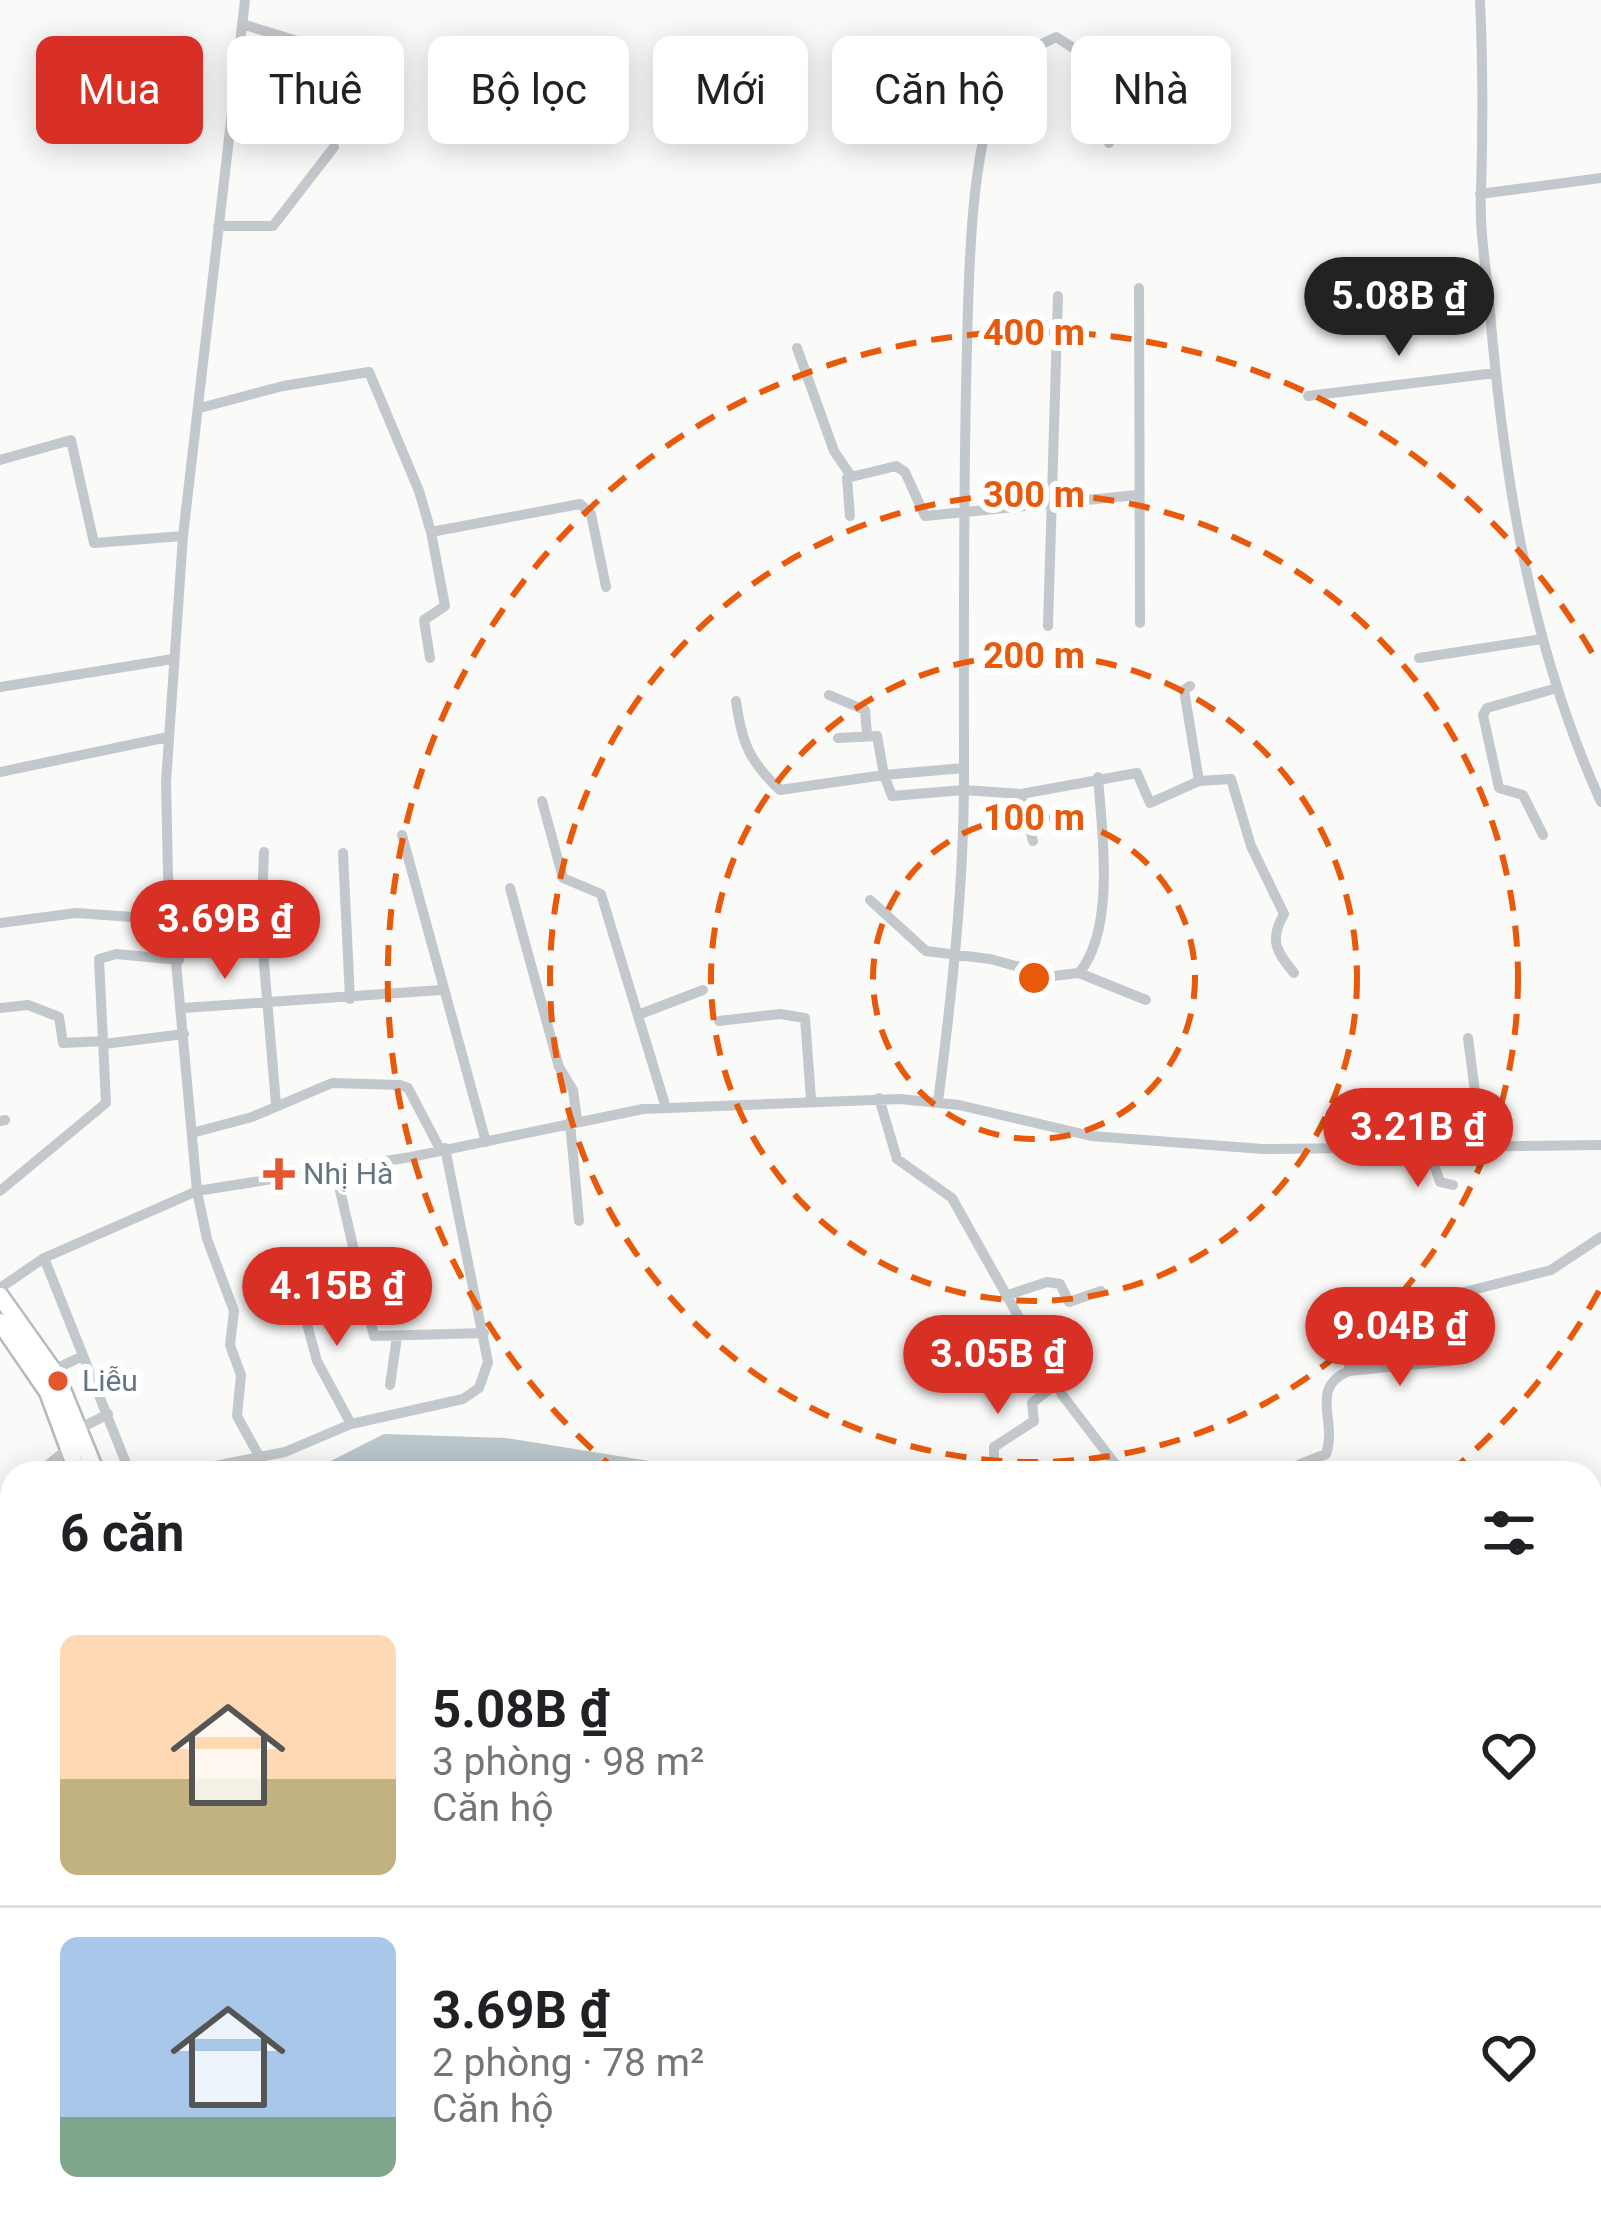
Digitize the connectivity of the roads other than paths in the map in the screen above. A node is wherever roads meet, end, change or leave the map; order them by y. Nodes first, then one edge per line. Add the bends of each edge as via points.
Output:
1 (245, 0) edge
2 (1480, 0) edge
3 (242, 24) junction
4 (281, 36) edge
5 (1071, 46) edge
6 (334, 147) dead end
7 (1601, 178) edge
8 (1480, 194) junction
9 (218, 226) junction
10 (1139, 287) dead end
11 (1058, 296) dead end
12 (797, 348) dead end
13 (1495, 374) junction
14 (1308, 396) dead end
15 (200, 408) junction
16 (0, 460) edge
17 (851, 476) junction
18 (1137, 495) junction
19 (1052, 502) junction
20 (962, 512) junction
21 (850, 516) dead end
22 (430, 532) junction
23 (184, 536) junction
24 (606, 587) dead end
25 (1140, 623) dead end
26 (1048, 626) dead end
27 (1542, 639) junction
28 (430, 658) dead end
29 (1419, 658) dead end
30 (173, 659) junction
31 (1190, 686) dead end
32 (0, 687) edge
33 (1557, 688) junction
34 (829, 695) dead end
35 (736, 701) dead end
36 (866, 734) junction
37 (168, 737) junction
38 (838, 739) dead end
39 (964, 768) junction
40 (0, 772) edge
41 (884, 775) junction
42 (1098, 777) junction
43 (1199, 782) junction
44 (964, 790) junction
45 (1021, 794) junction
46 (542, 800) dead end
47 (1601, 802) edge
48 (1543, 835) dead end
49 (402, 836) dead end
50 (1033, 841) dead end
51 (263, 852) dead end
52 (343, 853) dead end
53 (510, 888) dead end
54 (870, 900) dead end
55 (175, 920) junction
56 (0, 923) edge
57 (957, 954) junction
58 (179, 960) junction
59 (1079, 973) junction
60 (1294, 973) dead end
61 (441, 990) junction
62 (703, 990) dead end
63 (350, 998) junction
64 (1146, 1000) dead end
65 (269, 1004) junction
66 (0, 1008) edge
67 (183, 1008) junction
68 (638, 1015) junction
69 (718, 1021) dead end
70 (184, 1034) junction
71 (1468, 1038) dead end
72 (104, 1043) junction
73 (880, 1098) junction
74 (811, 1099) junction
75 (938, 1102) junction
76 (276, 1103) junction
77 (666, 1108) junction
78 (573, 1121) junction
79 (192, 1133) junction
80 (486, 1142) junction
81 (1601, 1144) edge
82 (1482, 1146) junction
83 (1428, 1147) junction
84 (442, 1149) junction
85 (335, 1169) junction
86 (1453, 1185) dead end
87 (0, 1191) edge
88 (197, 1191) junction
89 (579, 1221) dead end
90 (1601, 1237) edge
91 (44, 1258) junction
92 (297, 1288) dead end
93 (1101, 1291) dead end
94 (0, 1292) edge
95 (1005, 1296) junction
96 (0, 1322) edge
97 (484, 1333) junction
98 (397, 1337) junction
99 (83, 1356) junction
100 (1450, 1361) dead end
101 (53, 1370) junction
102 (1349, 1372) junction
103 (1056, 1384) junction
104 (390, 1385) dead end
105 (108, 1414) junction
106 (352, 1424) junction
107 (80, 1428) junction
108 (69, 1448) junction
109 (260, 1456) junction
110 (994, 1458) dead end
111 (53, 1461) edge
112 (79, 1461) edge
113 (85, 1461) edge
114 (126, 1461) edge
115 (236, 1461) edge
116 (1113, 1461) edge
117 (1314, 1461) edge

1 - 3 street
2 - 8 street
3 - 4 street
3 - 9 street
5 - 20 street via 1056,37 1010,60 986,136 971,222
6 - 9 street via 273,226
7 - 8 street
8 - 13 street
9 - 15 street
10 - 18 street
11 - 19 street
12 - 17 street
13 - 14 street
13 - 27 street
15 - 22 street via 369,372
15 - 23 street
16 - 23 street via 71,440 94,544
17 - 20 street via 901,467 922,515
17 - 21 street via 843,483
18 - 19 street
18 - 25 street
19 - 20 street
19 - 26 street
20 - 39 street
22 - 24 street via 580,504 591,514
22 - 28 street via 445,609 425,618
23 - 30 street
27 - 29 street
27 - 33 street
30 - 32 street
30 - 37 street
31 - 43 street via 1184,690
33 - 47 street
33 - 48 street via 1483,715 1499,788 1523,795
34 - 36 street via 865,710
35 - 41 street via 748,759 780,790
36 - 38 street
36 - 41 street via 879,740
37 - 40 street
37 - 55 street via 165,829
39 - 41 street
39 - 44 street
41 - 44 street via 892,796
42 - 43 street via 1139,774 1150,803
42 - 45 street
42 - 59 street via 1099,919
43 - 60 street via 1235,783 1251,846 1284,914 1275,947
44 - 45 street
44 - 57 street
45 - 50 street
46 - 68 street via 563,878 601,894
49 - 61 street
51 - 65 street
52 - 63 street
53 - 78 street via 559,1067 573,1090
54 - 57 street via 921,949
55 - 56 street via 76,914
55 - 58 street
57 - 59 street via 1053,976
57 - 75 street
58 - 67 street
58 - 72 street via 99,958
59 - 64 street
61 - 63 street
61 - 80 street
62 - 68 street
63 - 65 street
65 - 67 street
65 - 76 street
66 - 72 street via 51,1011 63,1042
67 - 70 street
68 - 77 street
69 - 74 street via 805,1018
70 - 72 street
70 - 79 street
71 - 82 street
72 - 87 street via 103,1108
73 - 74 street
73 - 75 street
73 - 95 street via 897,1159 952,1198
74 - 77 street
75 - 83 street via 1091,1136 1263,1149
76 - 79 street
76 - 84 street via 332,1083 400,1085
77 - 78 street
78 - 80 street
78 - 89 street
79 - 88 street
80 - 84 street
81 - 82 street
82 - 83 street
83 - 86 street via 1439,1180
84 - 85 street
84 - 97 street
85 - 88 street
85 - 98 street via 374,1336
88 - 91 street
88 - 109 street via 234,1311 237,1416
90 - 102 street via 1551,1270 1354,1320
91 - 94 street
91 - 99 street
92 - 106 street via 316,1361
93 - 95 street via 1070,1303 1060,1284 1047,1282
94 - 101 highway
95 - 103 street
96 - 108 highway via 48,1392
97 - 98 street
97 - 106 street via 488,1362 471,1395
98 - 104 street
99 - 101 street
99 - 105 street
100 - 102 street
101 - 107 highway
102 - 117 street via 1324,1391 1332,1431 1326,1454
103 - 110 street via 1032,1403 1034,1421 994,1447
103 - 116 street
105 - 107 street
105 - 114 street
106 - 109 street
107 - 113 highway
108 - 111 street
108 - 112 highway
109 - 115 street

